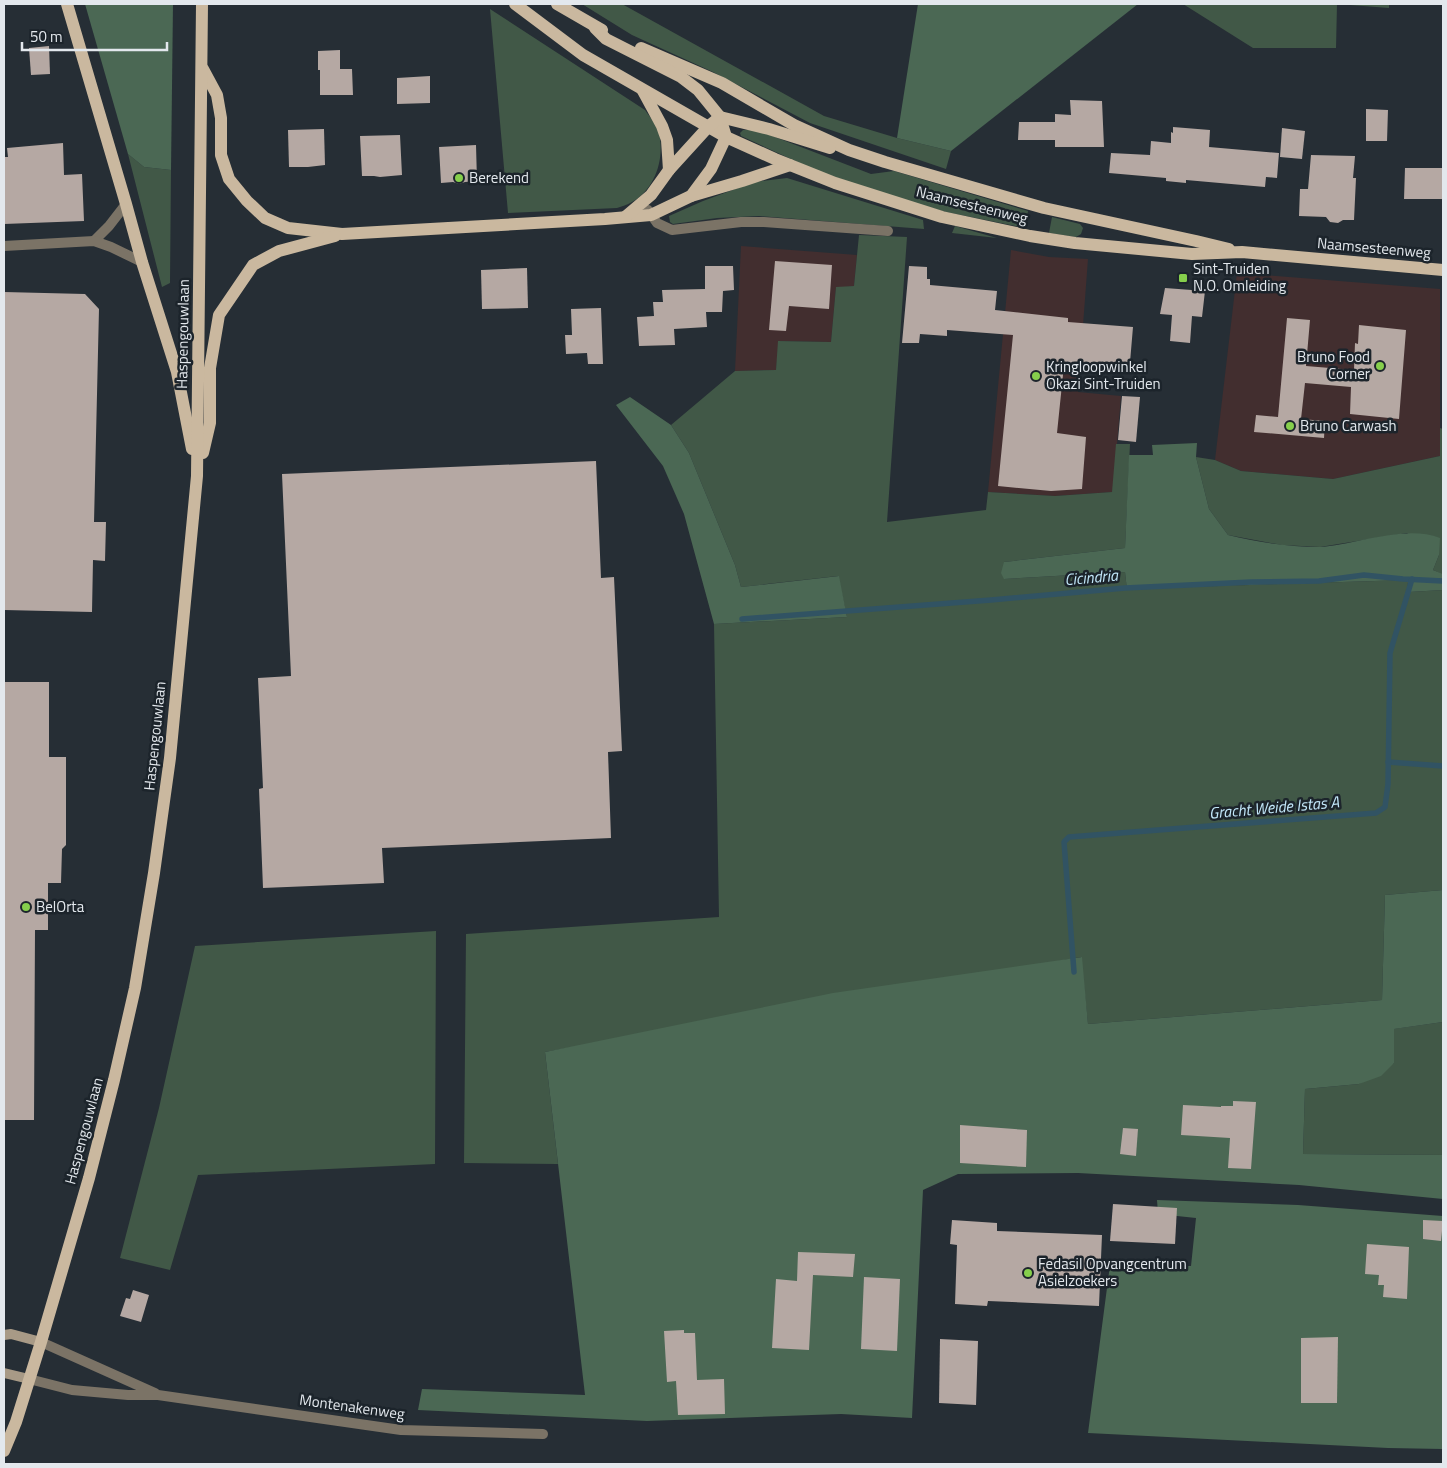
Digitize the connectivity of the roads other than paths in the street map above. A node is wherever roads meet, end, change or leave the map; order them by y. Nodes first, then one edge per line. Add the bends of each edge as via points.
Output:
1 (67, 4) edge
2 (202, 4) edge
3 (515, 4) edge
4 (557, 4) edge
5 (595, 28) junction
6 (202, 67) junction
7 (641, 89) junction
8 (720, 117) junction
9 (709, 126) junction
10 (726, 137) junction
11 (849, 150) junction
12 (790, 165) junction
13 (669, 170) junction
14 (691, 196) junction
15 (644, 202) junction
16 (126, 204) junction
17 (651, 215) junction
18 (625, 217) junction
19 (888, 231) dead end
20 (342, 234) junction
21 (94, 241) junction
22 (4, 246) edge
23 (1242, 252) junction
24 (142, 262) junction
25 (1443, 270) edge
26 (197, 476) junction
27 (4, 1335) edge
28 (40, 1342) junction
29 (4, 1373) edge
30 (29, 1379) junction
31 (158, 1395) junction
32 (543, 1434) dead end
33 (4, 1451) edge

1 - 16 main road
2 - 6 main road, Haspengouwlaan
3 - 7 main road, Naamsesteenweg via 583,55
4 - 5 main road
5 - 8 main road via 606,39 681,77 698,90
5 - 11 main road, Naamsesteenweg via 722,84 794,125
6 - 20 main road via 217,95 222,155 227,171 247,201 265,218 288,228
6 - 26 main road, Haspengouwlaan
7 - 9 main road, Naamsesteenweg
7 - 13 main road via 667,140
8 - 9 main road
8 - 10 main road
8 - 11 main road via 825,147
9 - 10 main road, Naamsesteenweg
9 - 13 main road
10 - 12 main road, Naamsesteenweg
10 - 14 main road via 712,169
11 - 23 main road, Naamsesteenweg via 1044,208
12 - 14 main road
12 - 23 main road, Naamsesteenweg via 942,217 1030,236 1192,254
13 - 15 main road
14 - 17 main road
15 - 17 street
15 - 18 main road
16 - 21 street
16 - 24 main road
17 - 18 main road
17 - 19 street via 657,223 672,230 764,222
18 - 20 main road
20 - 26 main road via 279,251 253,265 219,315 210,368 210,423
21 - 22 street
21 - 24 street
23 - 25 main road, Naamsesteenweg
24 - 26 main road via 177,372
26 - 28 main road, Haspengouwlaan via 170,758 135,988 91,1169
27 - 28 street, Montenakenweg
28 - 30 main road, Haspengouwlaan
28 - 31 street, Montenakenweg
29 - 30 street, Montenakenweg
30 - 31 street, Montenakenweg via 72,1390
30 - 33 main road, Haspengouwlaan
31 - 32 street, Montenakenweg via 401,1430

